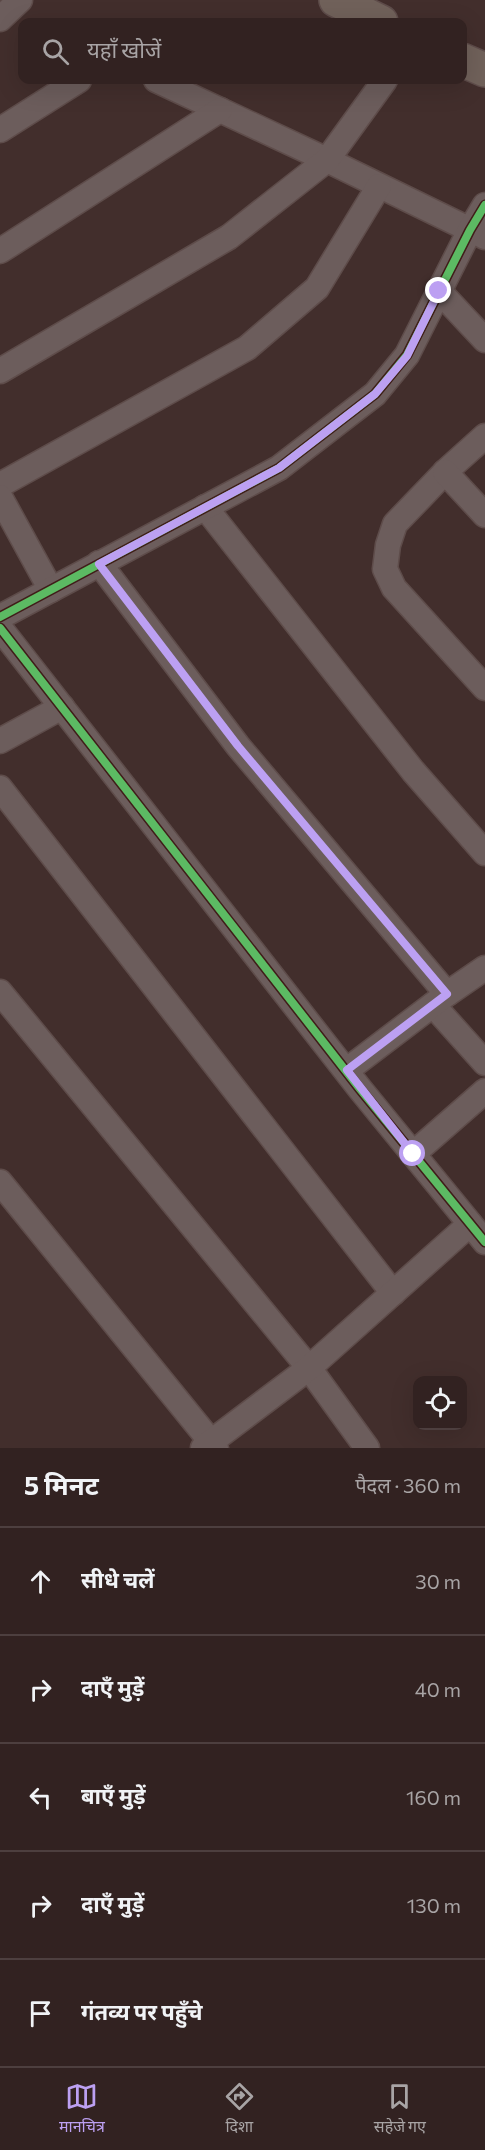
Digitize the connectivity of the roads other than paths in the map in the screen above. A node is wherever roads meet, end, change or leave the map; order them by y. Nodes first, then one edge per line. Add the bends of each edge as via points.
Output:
1 (20, 0) edge
2 (336, 0) edge
3 (373, 18) edge
4 (0, 19) edge
5 (467, 62) edge
6 (485, 70) edge
7 (73, 84) edge
8 (165, 84) edge
9 (382, 84) edge
10 (220, 110) junction
11 (0, 130) edge
12 (327, 159) junction
13 (380, 186) junction
14 (485, 205) edge
15 (477, 233) edge
16 (0, 251) edge
17 (439, 291) junction
18 (485, 340) edge
19 (0, 371) edge
20 (485, 436) edge
21 (445, 472) junction
22 (0, 485) edge
23 (0, 497) edge
24 (205, 507) junction
25 (485, 515) edge
26 (99, 564) junction
27 (51, 590) junction
28 (0, 617) edge
29 (0, 628) edge
30 (485, 688) edge
31 (62, 707) junction
32 (0, 741) edge
33 (0, 788) edge
34 (485, 854) edge
35 (485, 968) edge
36 (0, 992) edge
37 (440, 999) junction
38 (485, 1063) edge
39 (347, 1070) junction
40 (485, 1091) edge
41 (413, 1154) junction
42 (0, 1182) edge
43 (477, 1233) edge
44 (393, 1293) junction
45 (309, 1368) junction
46 (210, 1446) edge
47 (367, 1448) edge

1 - 4 street
2 - 3 main road
5 - 6 main road
7 - 11 street
8 - 10 street
9 - 12 street
10 - 12 street
10 - 16 street
12 - 13 street
12 - 19 street via 230,237
13 - 15 street
13 - 22 street via 317,288 247,348
14 - 15 street
15 - 17 street
17 - 18 street
17 - 24 street via 407,356 375,394 279,468
20 - 21 street
21 - 25 street
21 - 30 street via 395,524 385,569 394,588
23 - 27 street
24 - 26 street
24 - 34 street via 413,771
26 - 27 street
26 - 37 street
27 - 28 street
29 - 31 street
31 - 32 street
31 - 39 street
33 - 44 street
35 - 37 street
36 - 45 street
37 - 38 street
37 - 39 street
39 - 41 street
40 - 41 street
41 - 43 street
42 - 46 street
43 - 44 street
44 - 45 street
45 - 46 street
45 - 47 street

